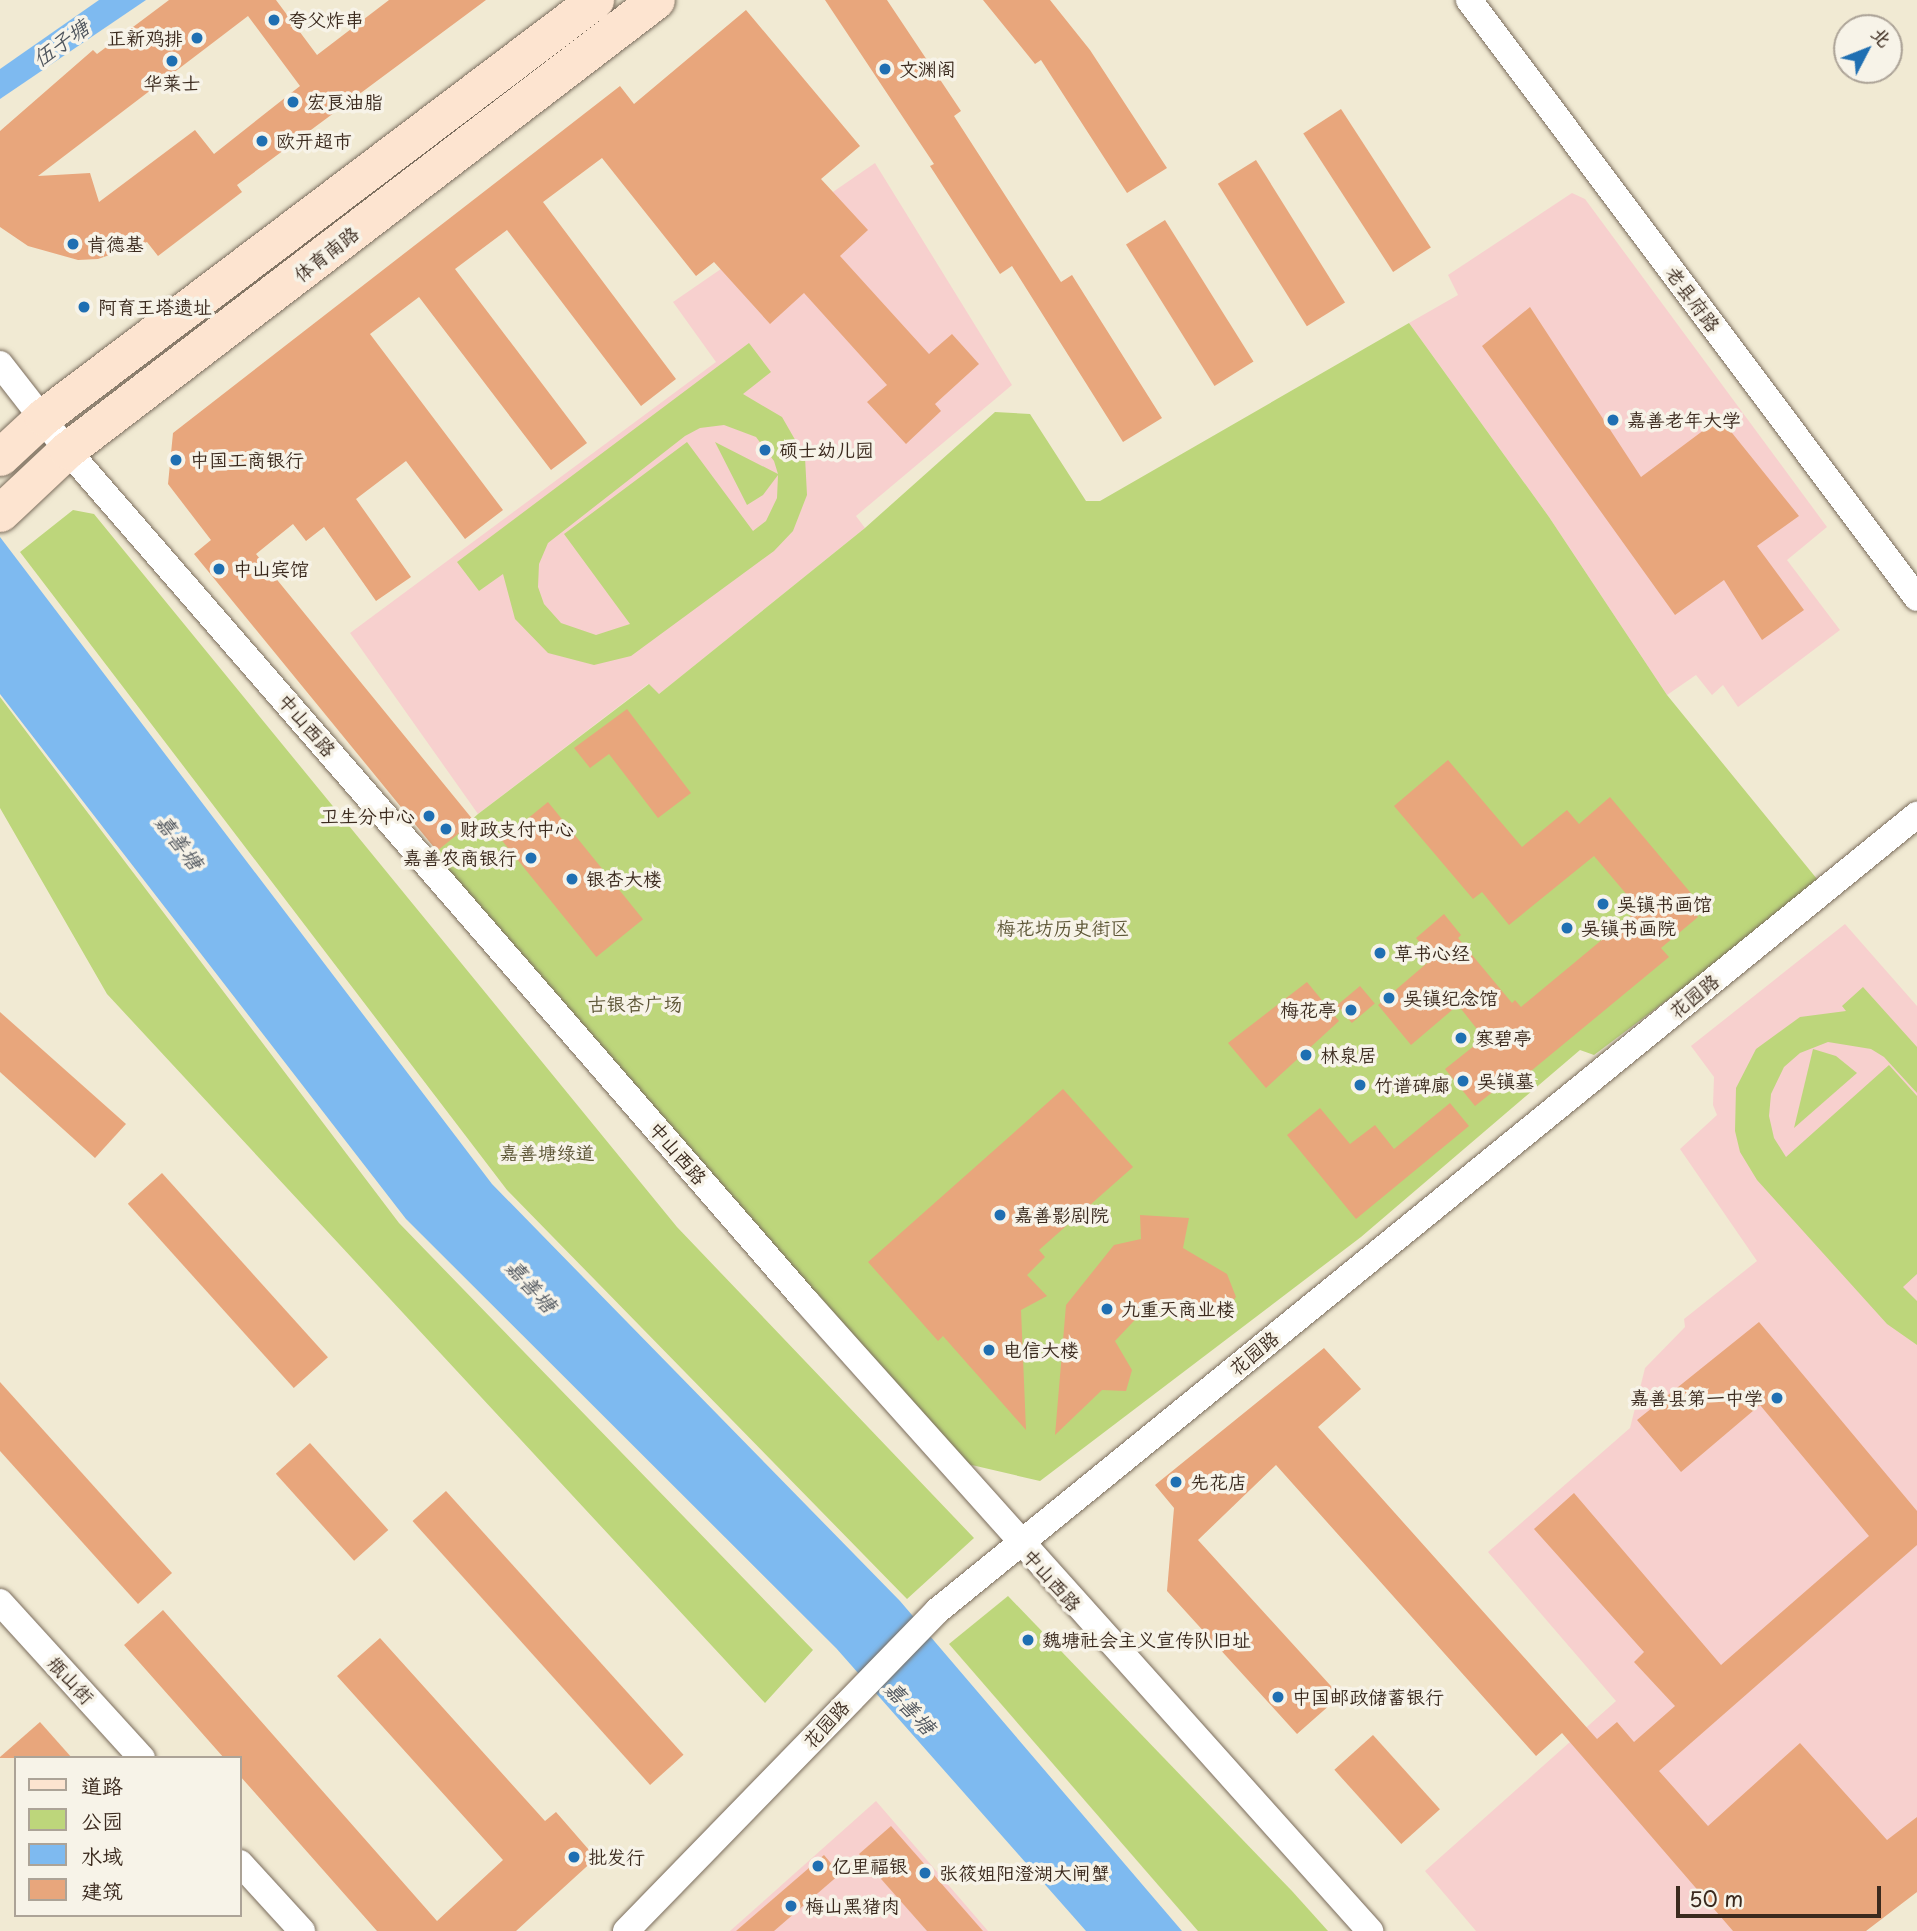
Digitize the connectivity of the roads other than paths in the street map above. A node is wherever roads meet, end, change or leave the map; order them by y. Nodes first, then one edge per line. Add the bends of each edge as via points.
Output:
1 (595, 0) edge
2 (656, 0) edge
3 (1469, 0) edge
4 (0, 364) edge
5 (43, 417) junction
6 (67, 450) junction
7 (0, 457) edge
8 (0, 513) edge
9 (1917, 598) edge
10 (1917, 815) edge
11 (1019, 1544) junction
12 (0, 1602) edge
13 (140, 1756) edge
14 (242, 1865) edge
15 (302, 1931) edge
16 (626, 1931) edge
17 (1370, 1931) edge

1 - 5 main road
2 - 6 main road, 体育南路
3 - 9 street, 老县府路
4 - 5 street, 中山西路
5 - 6 street, 中山西路
5 - 7 main road
6 - 8 main road, 体育南路
6 - 11 street, 中山西路
10 - 11 street, 花园路
11 - 16 street, 花园路 via 937,1611
11 - 17 street, 中山西路
12 - 13 street, 甁山街
14 - 15 street

